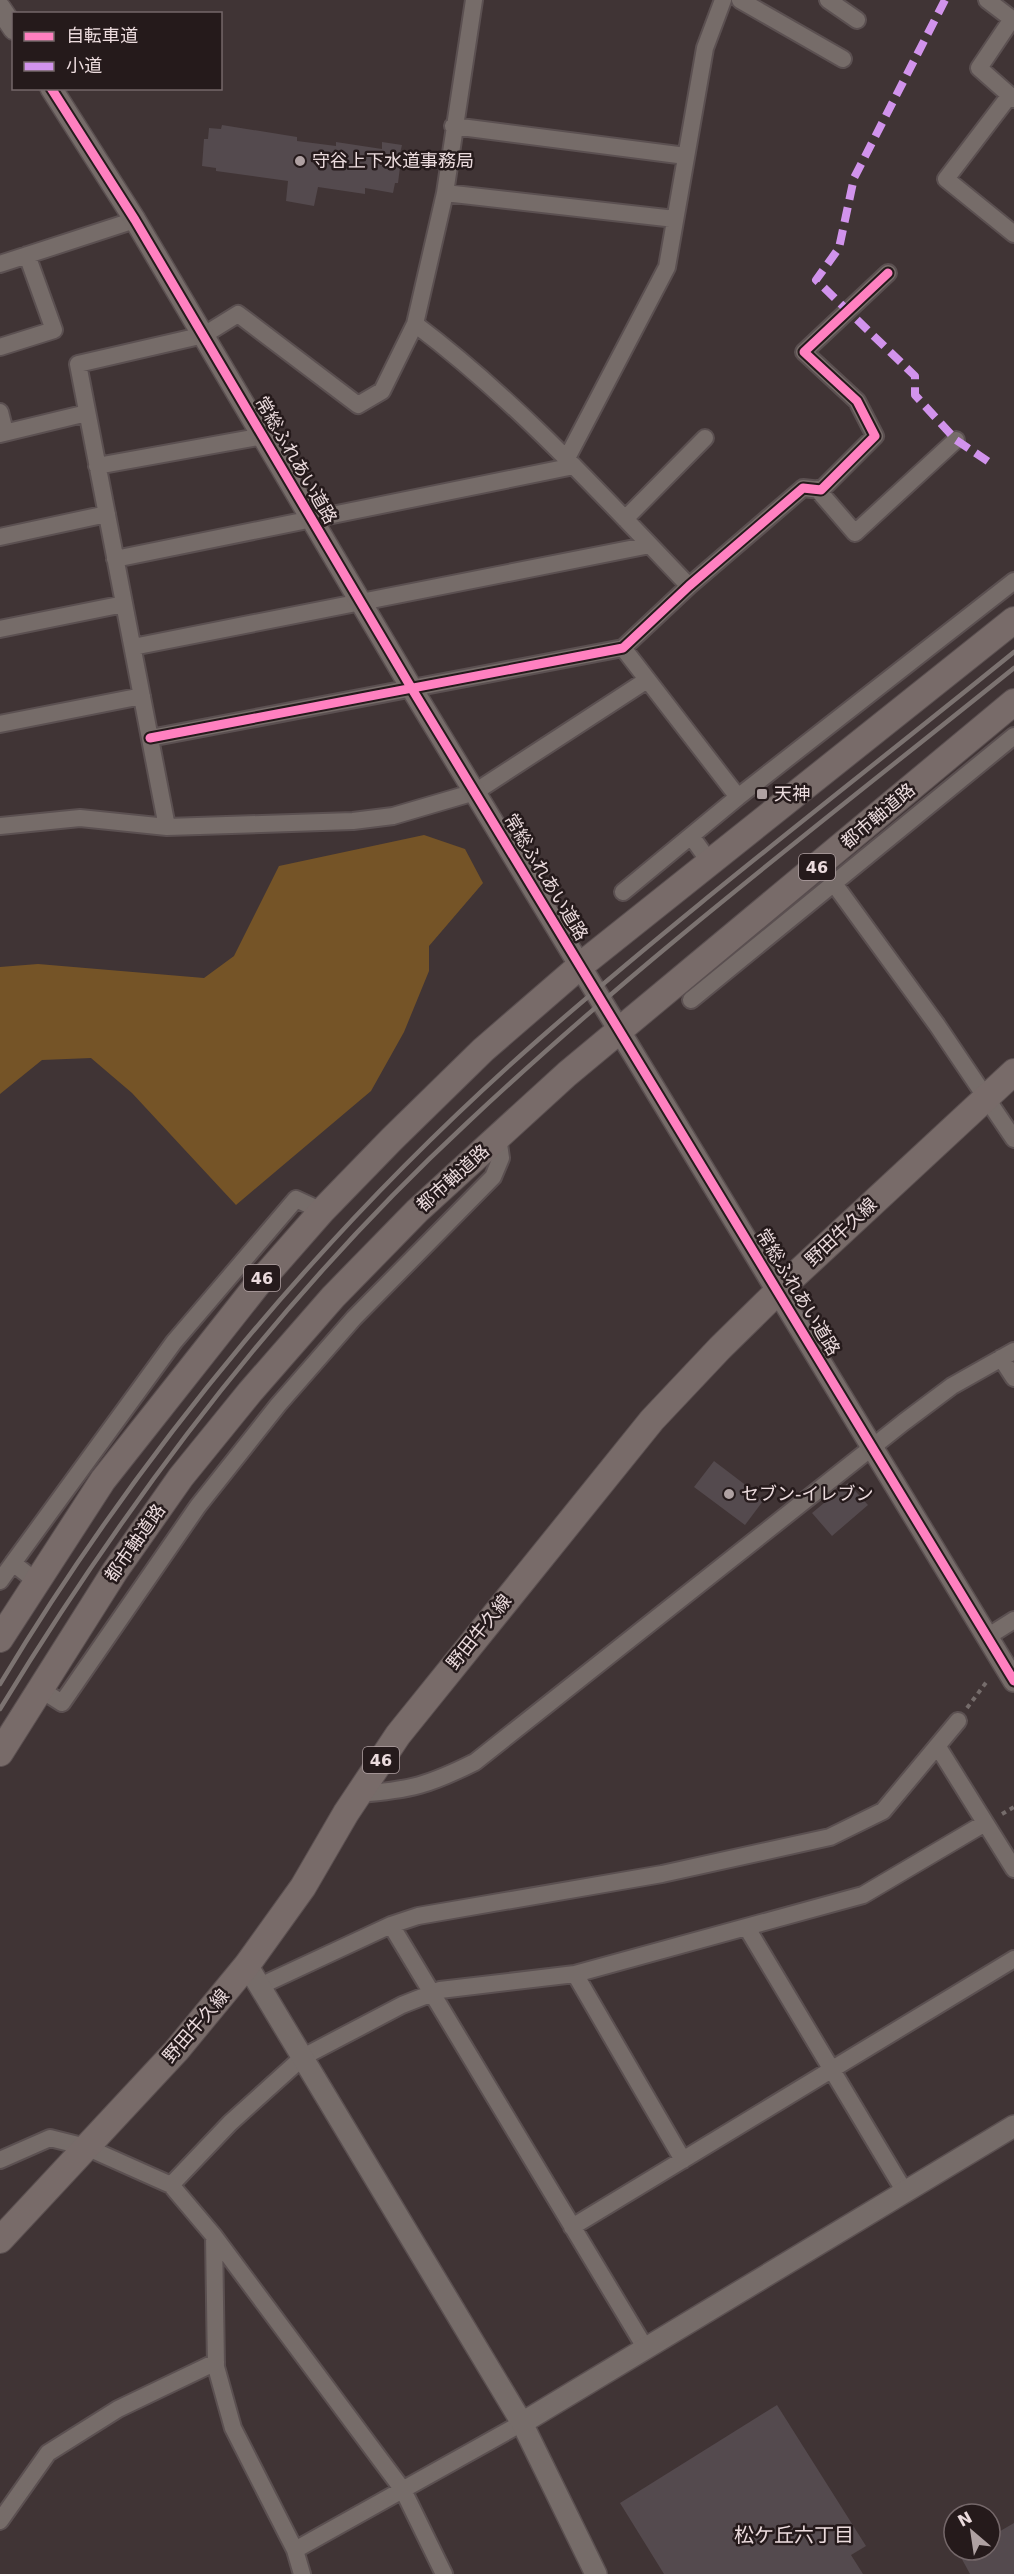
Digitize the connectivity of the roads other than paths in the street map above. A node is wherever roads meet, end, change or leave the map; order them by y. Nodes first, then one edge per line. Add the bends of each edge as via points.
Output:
1 (474, 0) edge
2 (723, 0) edge
3 (740, 0) edge
4 (828, 0) edge
5 (987, 0) edge
6 (1005, 5) edge
7 (0, 8) edge
8 (857, 20) dead end
9 (12, 26) edge
10 (843, 59) dead end
11 (52, 90) edge
12 (1012, 97) edge
13 (453, 126) junction
14 (686, 156) junction
15 (445, 193) junction
16 (675, 219) junction
17 (135, 220) junction
18 (1014, 234) edge
19 (27, 255) junction
20 (0, 264) edge
21 (888, 273) dead end
22 (415, 324) junction
23 (204, 335) junction
24 (0, 347) edge
25 (0, 412) edge
26 (87, 413) junction
27 (3, 433) edge
28 (264, 436) junction
29 (705, 438) dead end
30 (956, 440) dead end
31 (571, 462) junction
32 (97, 466) junction
33 (817, 489) junction
34 (107, 514) junction
35 (311, 519) junction
36 (625, 519) junction
37 (0, 537) edge
38 (650, 545) junction
39 (116, 559) junction
40 (1014, 580) edge
41 (689, 586) junction
42 (360, 602) junction
43 (124, 604) junction
44 (1014, 620) edge
45 (0, 629) edge
46 (133, 647) junction
47 (623, 648) junction
48 (647, 681) junction
49 (412, 689) junction
50 (142, 696) junction
51 (1014, 702) edge
52 (0, 724) edge
53 (1014, 736) edge
54 (150, 738) junction
55 (964, 744) junction
56 (979, 765) junction
57 (476, 792) junction
58 (738, 797) junction
59 (0, 826) edge
60 (168, 827) junction
61 (691, 836) junction
62 (709, 861) junction
63 (835, 885) junction
64 (623, 892) dead end
65 (787, 908) junction
66 (580, 966) junction
67 (692, 1000) dead end
68 (620, 1030) junction
69 (1014, 1072) edge
70 (987, 1097) junction
71 (1014, 1139) edge
72 (322, 1211) junction
73 (778, 1291) junction
74 (1008, 1355) edge
75 (1014, 1378) edge
76 (873, 1448) junction
77 (13, 1563) junction
78 (0, 1581) edge
79 (37, 1582) junction
80 (1014, 1620) edge
81 (987, 1637) junction
82 (0, 1639) edge
83 (1014, 1681) edge
84 (958, 1721) road end
85 (938, 1747) junction
86 (0, 1753) edge
87 (359, 1794) junction
88 (985, 1823) junction
89 (1014, 1869) edge
90 (391, 1925) junction
91 (747, 1928) junction
92 (1014, 1959) edge
93 (575, 1974) junction
94 (254, 1976) junction
95 (431, 1993) junction
96 (303, 2057) junction
97 (831, 2069) junction
98 (1014, 2126) edge
99 (86, 2147) junction
100 (2, 2156) edge
101 (683, 2160) junction
102 (171, 2185) junction
103 (905, 2192) junction
104 (572, 2227) junction
105 (214, 2236) junction
106 (0, 2240) edge
107 (646, 2349) junction
108 (216, 2362) junction
109 (522, 2424) junction
110 (403, 2490) junction
111 (0, 2522) edge
112 (295, 2550) junction
113 (302, 2574) edge
114 (444, 2574) edge
115 (597, 2574) edge

1 - 13 street
2 - 14 street via 705,48
3 - 10 street
4 - 8 street
5 - 6 street
6 - 12 street via 1012,19 980,68
7 - 9 street
11 - 17 street, 常総ふれあい道路
12 - 18 street via 946,179
13 - 14 street
13 - 15 street
14 - 16 street
15 - 16 street
15 - 22 street
16 - 31 street via 667,267
17 - 19 street
17 - 23 street, 常総ふれあい道路
19 - 20 street
19 - 24 street via 54,330
21 - 33 street via 804,352 858,401 875,436 821,490
22 - 23 street via 382,391 358,405 238,314
22 - 31 street via 447,348
23 - 26 street via 78,364
23 - 28 street, 常総ふれあい道路
25 - 27 street
26 - 27 street
26 - 32 street
28 - 32 street
28 - 35 street, 常総ふれあい道路
29 - 36 street
30 - 33 street via 855,533
31 - 35 street
31 - 36 street
32 - 34 street
33 - 41 street via 803,488
34 - 37 street
34 - 39 street
35 - 39 street
35 - 42 street, 常総ふれあい道路
36 - 38 street
38 - 41 street
38 - 42 street
39 - 43 street
40 - 58 street
41 - 47 street
42 - 46 street
42 - 49 street, 常総ふれあい道路
43 - 45 street
43 - 46 street
44 - 62 main road, 46
46 - 50 street
47 - 48 street
47 - 49 street
48 - 57 street
48 - 58 street
49 - 54 street
49 - 57 street, 常総ふれあい道路
50 - 52 street
50 - 54 street
51 - 55 main road, 都市軸道路 / 46
53 - 56 street
54 - 60 street
55 - 56 street
55 - 65 main road, 都市軸道路 / 46
56 - 63 street
57 - 60 street via 393,816 353,821
57 - 66 street, 常総ふれあい道路
58 - 61 street
59 - 60 street via 80,818
61 - 62 street
61 - 64 street
62 - 66 main road, 46
63 - 65 street
63 - 70 street
65 - 67 street
65 - 68 main road, 都市軸道路 / 46
66 - 68 street, 常総ふれあい道路
66 - 72 main road, 46 via 483,1050
68 - 73 street, 常総ふれあい道路
68 - 86 main road, 都市軸道路 / 46 via 417,1210 333,1297 250,1392 174,1486 115,1571
69 - 70 main road, 野田牛久線 / 46
70 - 71 street
70 - 73 main road, 野田牛久線 / 46
72 - 77 street via 296,1199 174,1342
72 - 79 main road, 46 via 256,1285 103,1480
73 - 76 street, 常総ふれあい道路
73 - 87 main road, 野田牛久線 / 46 via 652,1420 459,1655
74 - 75 street
74 - 76 street via 952,1386
76 - 81 street, 常総ふれあい道路
76 - 87 street via 475,1762 437,1781 407,1790
77 - 78 street
77 - 79 street
79 - 82 main road, 46
80 - 81 street
81 - 83 street, 常総ふれあい道路
84 - 85 street
85 - 88 street
85 - 90 street via 884,1811 830,1838
87 - 94 main road, 野田牛久線 / 46
88 - 89 street
88 - 91 street via 863,1896
90 - 94 street
90 - 95 street
91 - 93 street
91 - 97 street
92 - 97 street
93 - 95 street
93 - 101 street
94 - 96 street
94 - 99 main road, 野田牛久線 / 46 via 176,2050
95 - 96 street
95 - 104 street
96 - 102 street via 230,2123
96 - 109 street
97 - 101 street
97 - 103 street
98 - 103 street
99 - 100 street via 50,2138
99 - 102 street
99 - 106 main road, 野田牛久線 / 46
101 - 104 street
102 - 105 street
103 - 107 street
104 - 107 street
105 - 108 street
105 - 110 street
107 - 109 street
108 - 111 street via 118,2409 48,2453
108 - 112 street via 233,2427
109 - 110 street
109 - 115 street
110 - 112 street
110 - 114 street
112 - 113 street

